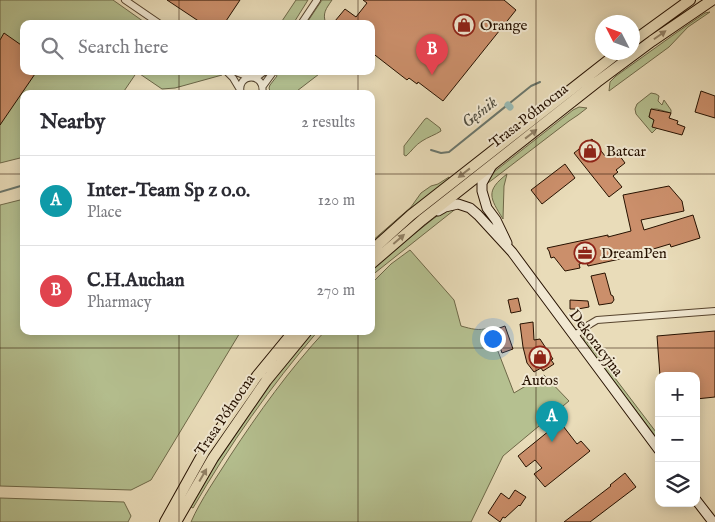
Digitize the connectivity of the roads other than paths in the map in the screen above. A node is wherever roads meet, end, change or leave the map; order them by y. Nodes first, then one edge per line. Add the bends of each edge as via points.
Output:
1 (125, 0) edge
2 (317, 0) edge
3 (690, 0) edge
4 (712, 0) edge
5 (154, 20) edge
6 (304, 20) edge
7 (640, 36) edge
8 (609, 60) edge
9 (230, 75) edge
10 (244, 75) edge
11 (258, 75) edge
12 (272, 75) edge
13 (252, 78) junction
14 (239, 90) edge
15 (240, 90) edge
16 (263, 90) edge
17 (264, 90) edge
18 (493, 164) junction
19 (422, 220) junction
20 (375, 247) edge
21 (512, 252) junction
22 (375, 261) edge
23 (715, 311) edge
24 (291, 335) edge
25 (304, 335) edge
26 (574, 336) junction
27 (655, 445) edge
28 (700, 505) edge
29 (165, 522) edge
30 (176, 522) edge
31 (713, 522) edge

1 - 5 street
2 - 6 street
3 - 7 main road
18 -> 4 main road, Trasa Północna via 632,55
8 -> 20 main road, Trasa Północna
9 - 14 street
10 - 13 street
11 - 13 street
12 - 17 street
13 - 15 street via 242,81
13 - 16 street via 259,80
18 - 19 main road, Trasa Północna
18 - 21 street, Dekoracyjna via 482,184 483,197
19 - 21 street, Dekoracyjna via 445,207 466,205
22 -> 19 main road, Trasa Północna
21 - 26 street, Dekoracyjna
23 - 26 street via 597,320
24 - 29 main road, Trasa Północna via 257,376 204,452
30 -> 25 main road, Trasa Północna via 213,458 266,381
26 - 27 street, Dekoracyjna
28 - 31 street

